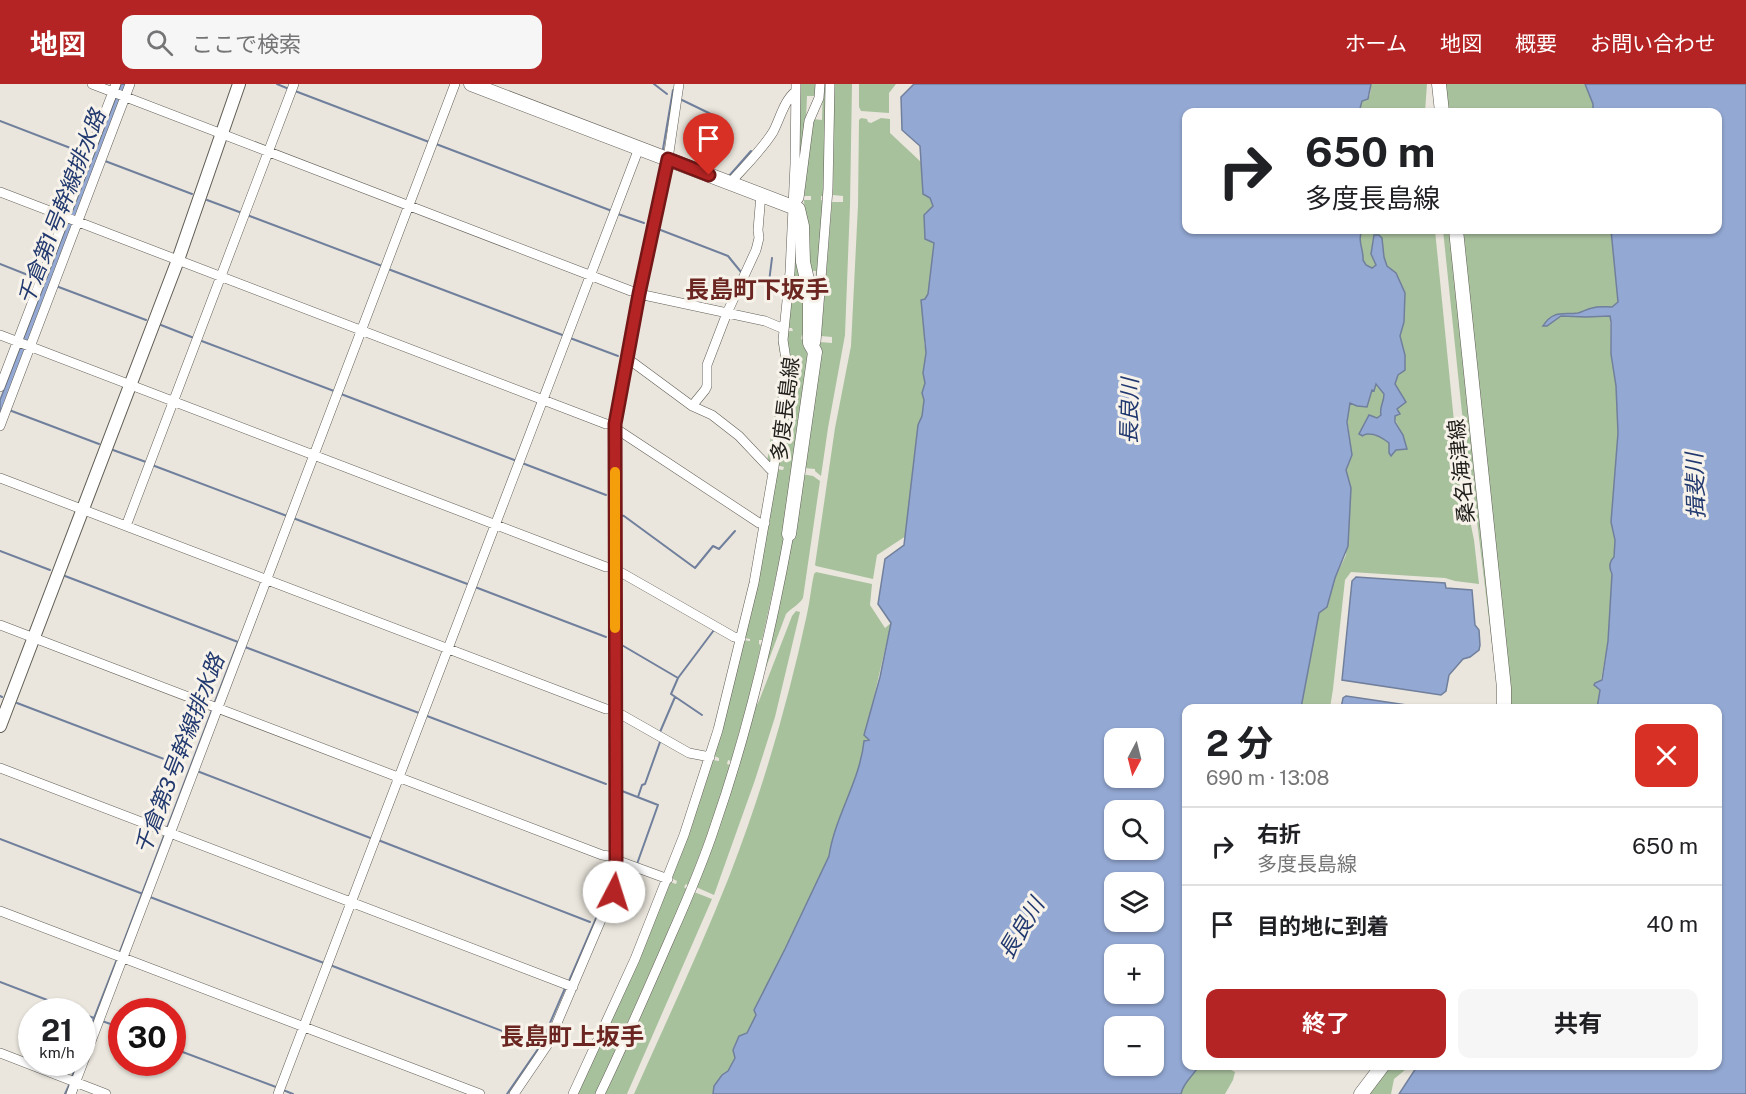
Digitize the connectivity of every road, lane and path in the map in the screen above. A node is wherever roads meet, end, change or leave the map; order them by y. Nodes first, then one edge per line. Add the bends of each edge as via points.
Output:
1 (92, 84) edge
2 (130, 84) edge
3 (239, 84) edge
4 (294, 84) edge
5 (455, 84) edge
6 (471, 84) edge
7 (679, 84) edge
8 (820, 84) edge
9 (830, 84) edge
10 (1439, 84) edge
11 (796, 87) edge
12 (119, 92) edge
13 (1442, 108) edge
14 (221, 134) junction
15 (639, 148) junction
16 (268, 152) junction
17 (668, 159) junction
18 (730, 183) junction
19 (0, 192) edge
20 (761, 194) junction
21 (409, 206) junction
22 (793, 207) junction
23 (72, 219) junction
24 (1456, 234) edge
25 (178, 260) junction
26 (590, 275) junction
27 (220, 276) junction
28 (637, 292) junction
29 (727, 313) junction
30 (784, 329) junction
31 (361, 330) junction
32 (0, 335) edge
33 (18, 342) junction
34 (30, 347) junction
35 (815, 352) junction
36 (627, 358) junction
37 (130, 385) junction
38 (0, 387) edge
39 (543, 400) junction
40 (173, 401) junction
41 (692, 406) junction
42 (612, 425) junction
43 (0, 426) edge
44 (314, 455) junction
45 (773, 472) junction
46 (0, 478) edge
47 (82, 509) junction
48 (496, 524) junction
49 (765, 524) junction
50 (126, 526) junction
51 (789, 534) joint
52 (612, 567) junction
53 (266, 580) junction
54 (0, 625) edge
55 (33, 638) junction
56 (741, 638) junction
57 (448, 649) junction
58 (1504, 704) edge
59 (214, 707) junction
60 (612, 710) junction
61 (0, 726) edge
62 (710, 757) junction
63 (0, 768) edge
64 (399, 777) junction
65 (167, 832) junction
66 (613, 858) junction
67 (668, 879) junction
68 (352, 902) junction
69 (0, 910) edge
70 (120, 956) junction
71 (569, 985) junction
72 (304, 1026) junction
73 (0, 1053) edge
74 (1379, 1070) edge
75 (72, 1081) junction
76 (71, 1094) edge
77 (106, 1094) edge
78 (278, 1094) edge
79 (480, 1094) edge
80 (514, 1094) edge
81 (573, 1094) edge
82 (600, 1094) edge
83 (1361, 1094) edge

1 - 12 street
2 - 12 street
3 - 14 street
4 - 16 street
5 - 21 street
6 - 15 main road
7 - 17 street
8 - 22 street via 819,98 809,121 799,198
9 - 35 street via 828,189
10 - 13 main road
11 - 18 street via 773,132
11 - 22 street
12 - 14 street
12 - 23 street
14 - 16 street
14 - 25 street
15 - 17 main road
15 - 26 street
16 - 21 street
16 - 27 street
17 - 18 main road
17 - 28 street
18 - 20 main road
19 - 23 street
20 - 22 main road
20 - 29 street via 756,250
21 - 26 street
21 - 31 street
22 - 30 street
22 - 35 main road, 多度長島線 via 798,209 801,220 803,262 810,293 810,342
23 - 25 street
23 - 33 street
23 - 34 street
24 - 58 main road, 桑名海津線
25 - 27 street
25 - 37 street
26 - 28 street
26 - 39 street
27 - 31 street
27 - 40 street
28 - 29 street
28 - 36 street
29 - 30 street
29 - 41 street via 707,365 707,386
30 - 45 street via 788,366
31 - 39 street
31 - 44 street
32 - 33 street
33 - 34 street
33 - 38 street
34 - 37 street
34 - 43 street
35 - 51 main road, 多度長島線
36 - 41 street
36 - 42 street
37 - 40 street
37 - 47 street
39 - 42 street
39 - 48 street
40 - 44 street
40 - 50 street
41 - 45 street via 712,415 739,436
42 - 49 street
42 - 52 street
44 - 48 street
44 - 53 street
45 - 49 street
46 - 47 street
47 - 50 street
47 - 55 street
48 - 52 street
48 - 57 street
49 - 56 street
50 - 53 street
51 - 82 street via 758,677 715,827
52 - 56 street
52 - 60 street
53 - 57 street
53 - 59 street
54 - 55 street
55 - 59 street
55 - 61 street
56 - 62 street
57 - 60 street
57 - 64 street
59 - 64 street
59 - 65 street
60 - 62 street via 689,753
60 - 66 street
62 - 67 street
63 - 65 street
64 - 66 street
64 - 68 street
65 - 68 street
65 - 70 street
66 - 67 street
66 - 71 street via 614,892
67 - 81 street
68 - 71 street
68 - 72 street
69 - 70 street
70 - 72 street
70 - 75 street
71 - 80 street via 549,1044
72 - 78 street
72 - 79 street
73 - 75 street
74 - 83 main road
75 - 76 street
75 - 77 street

